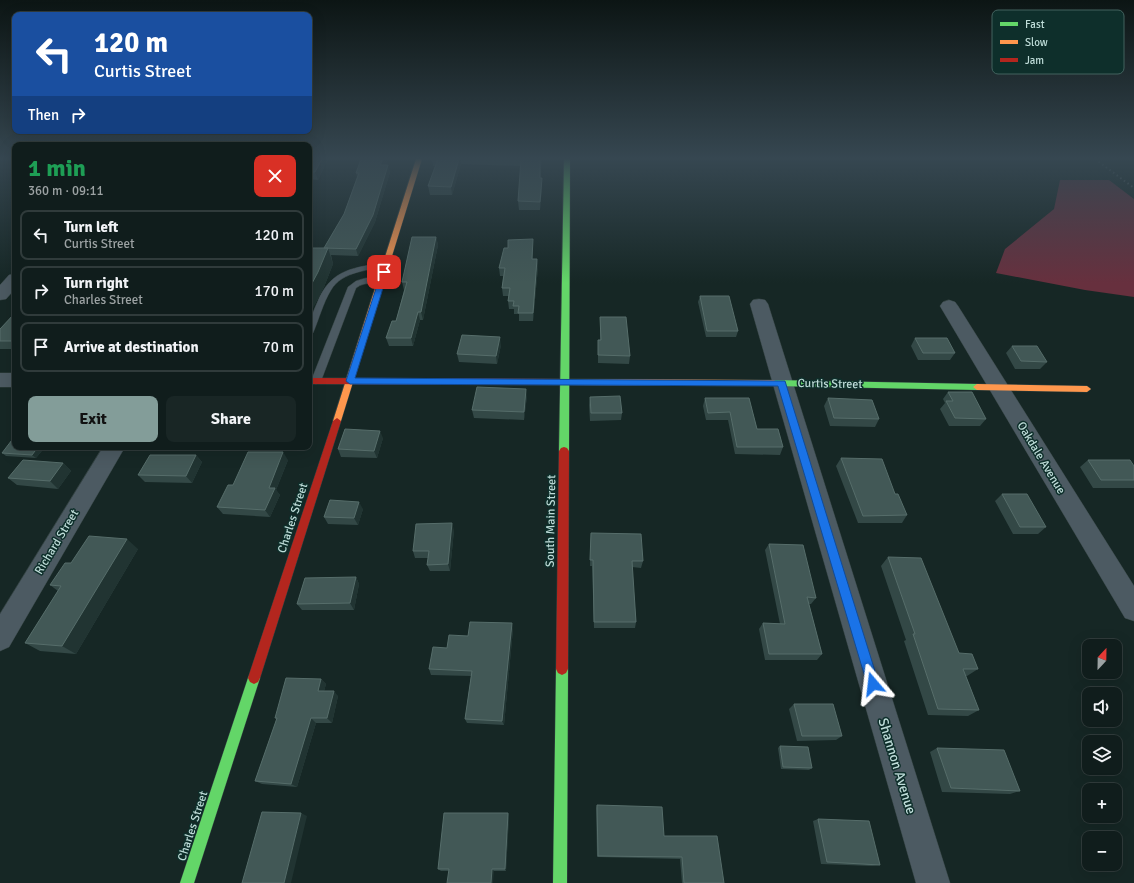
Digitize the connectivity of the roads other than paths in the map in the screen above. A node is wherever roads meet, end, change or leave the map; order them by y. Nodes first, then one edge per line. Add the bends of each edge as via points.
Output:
1 (406, 200) edge
2 (567, 200) edge
3 (387, 264) junction
4 (382, 280) junction
5 (12, 282) edge
6 (0, 295) edge
7 (759, 304) dead end
8 (949, 306) dead end
9 (312, 326) edge
10 (0, 380) edge
11 (12, 380) edge
12 (313, 381) edge
13 (350, 381) junction
14 (565, 382) junction
15 (782, 383) junction
16 (998, 387) junction
17 (1087, 389) dead end
18 (112, 450) edge
19 (1134, 609) edge
20 (0, 638) edge
21 (187, 883) edge
22 (560, 883) edge
23 (933, 883) edge

1 - 3 street, Charles Street
2 - 14 street, South Main Street
3 - 4 street, Charles Street
3 - 9 lane via 357,271 335,280 328,288
4 - 12 lane via 364,280 352,287
4 - 13 street, Charles Street
5 - 6 street
7 - 15 street, Shannon Avenue
8 - 16 street, Oakdale Avenue
10 - 11 street
12 - 13 street, Curtis Street
13 - 14 street, Curtis Street
13 - 21 street, Charles Street
14 - 15 street, Curtis Street
14 - 22 street, South Main Street
15 - 16 street, Curtis Street
15 - 23 street, Shannon Avenue
16 - 17 street, Curtis Street
16 - 19 street, Oakdale Avenue
18 - 20 street, Richard Street

